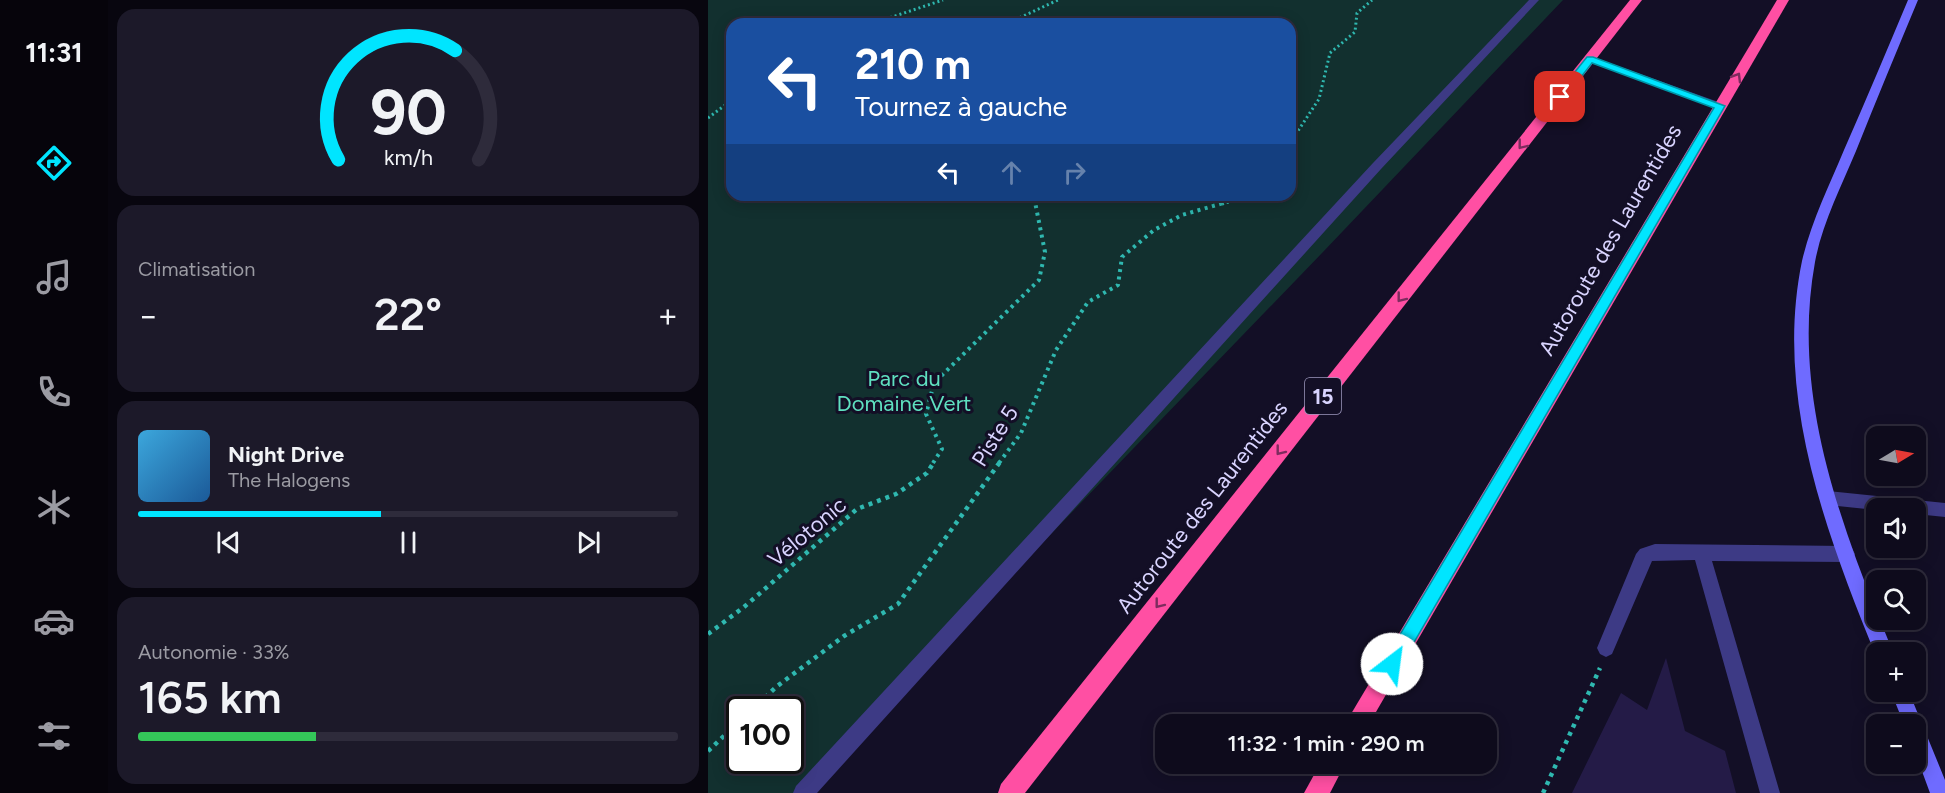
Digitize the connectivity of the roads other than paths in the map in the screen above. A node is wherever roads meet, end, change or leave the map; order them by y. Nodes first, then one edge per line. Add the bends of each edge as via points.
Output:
1 (1534, 0) edge
2 (1636, 0) edge
3 (1783, 0) edge
4 (1913, 0) edge
5 (1590, 59) junction
6 (1720, 106) junction
7 (1828, 498) junction
8 (1945, 510) edge
9 (1701, 553) junction
10 (1846, 554) junction
11 (1880, 642) edge
12 (1606, 648) dead end
13 (1362, 714) edge
14 (1926, 757) edge
15 (1327, 774) edge
16 (804, 793) edge
17 (1010, 793) edge
18 (1316, 793) edge
19 (1770, 793) edge
20 (1940, 793) edge

1 - 16 lane via 1377,166
2 - 5 highway, Autoroute des Laurentides / 15
6 -> 3 highway, Autoroute des Laurentides
4 - 7 street via 1825,212 1806,278 1802,338 1805,392
5 - 6 lane
5 -> 17 highway, Autoroute des Laurentides / 15
6 - 13 highway, Autoroute des Laurentides
7 - 8 lane
7 - 10 street
9 - 10 lane
9 - 12 lane via 1646,555
9 - 19 lane
10 - 11 street
14 - 20 street
15 - 18 highway

